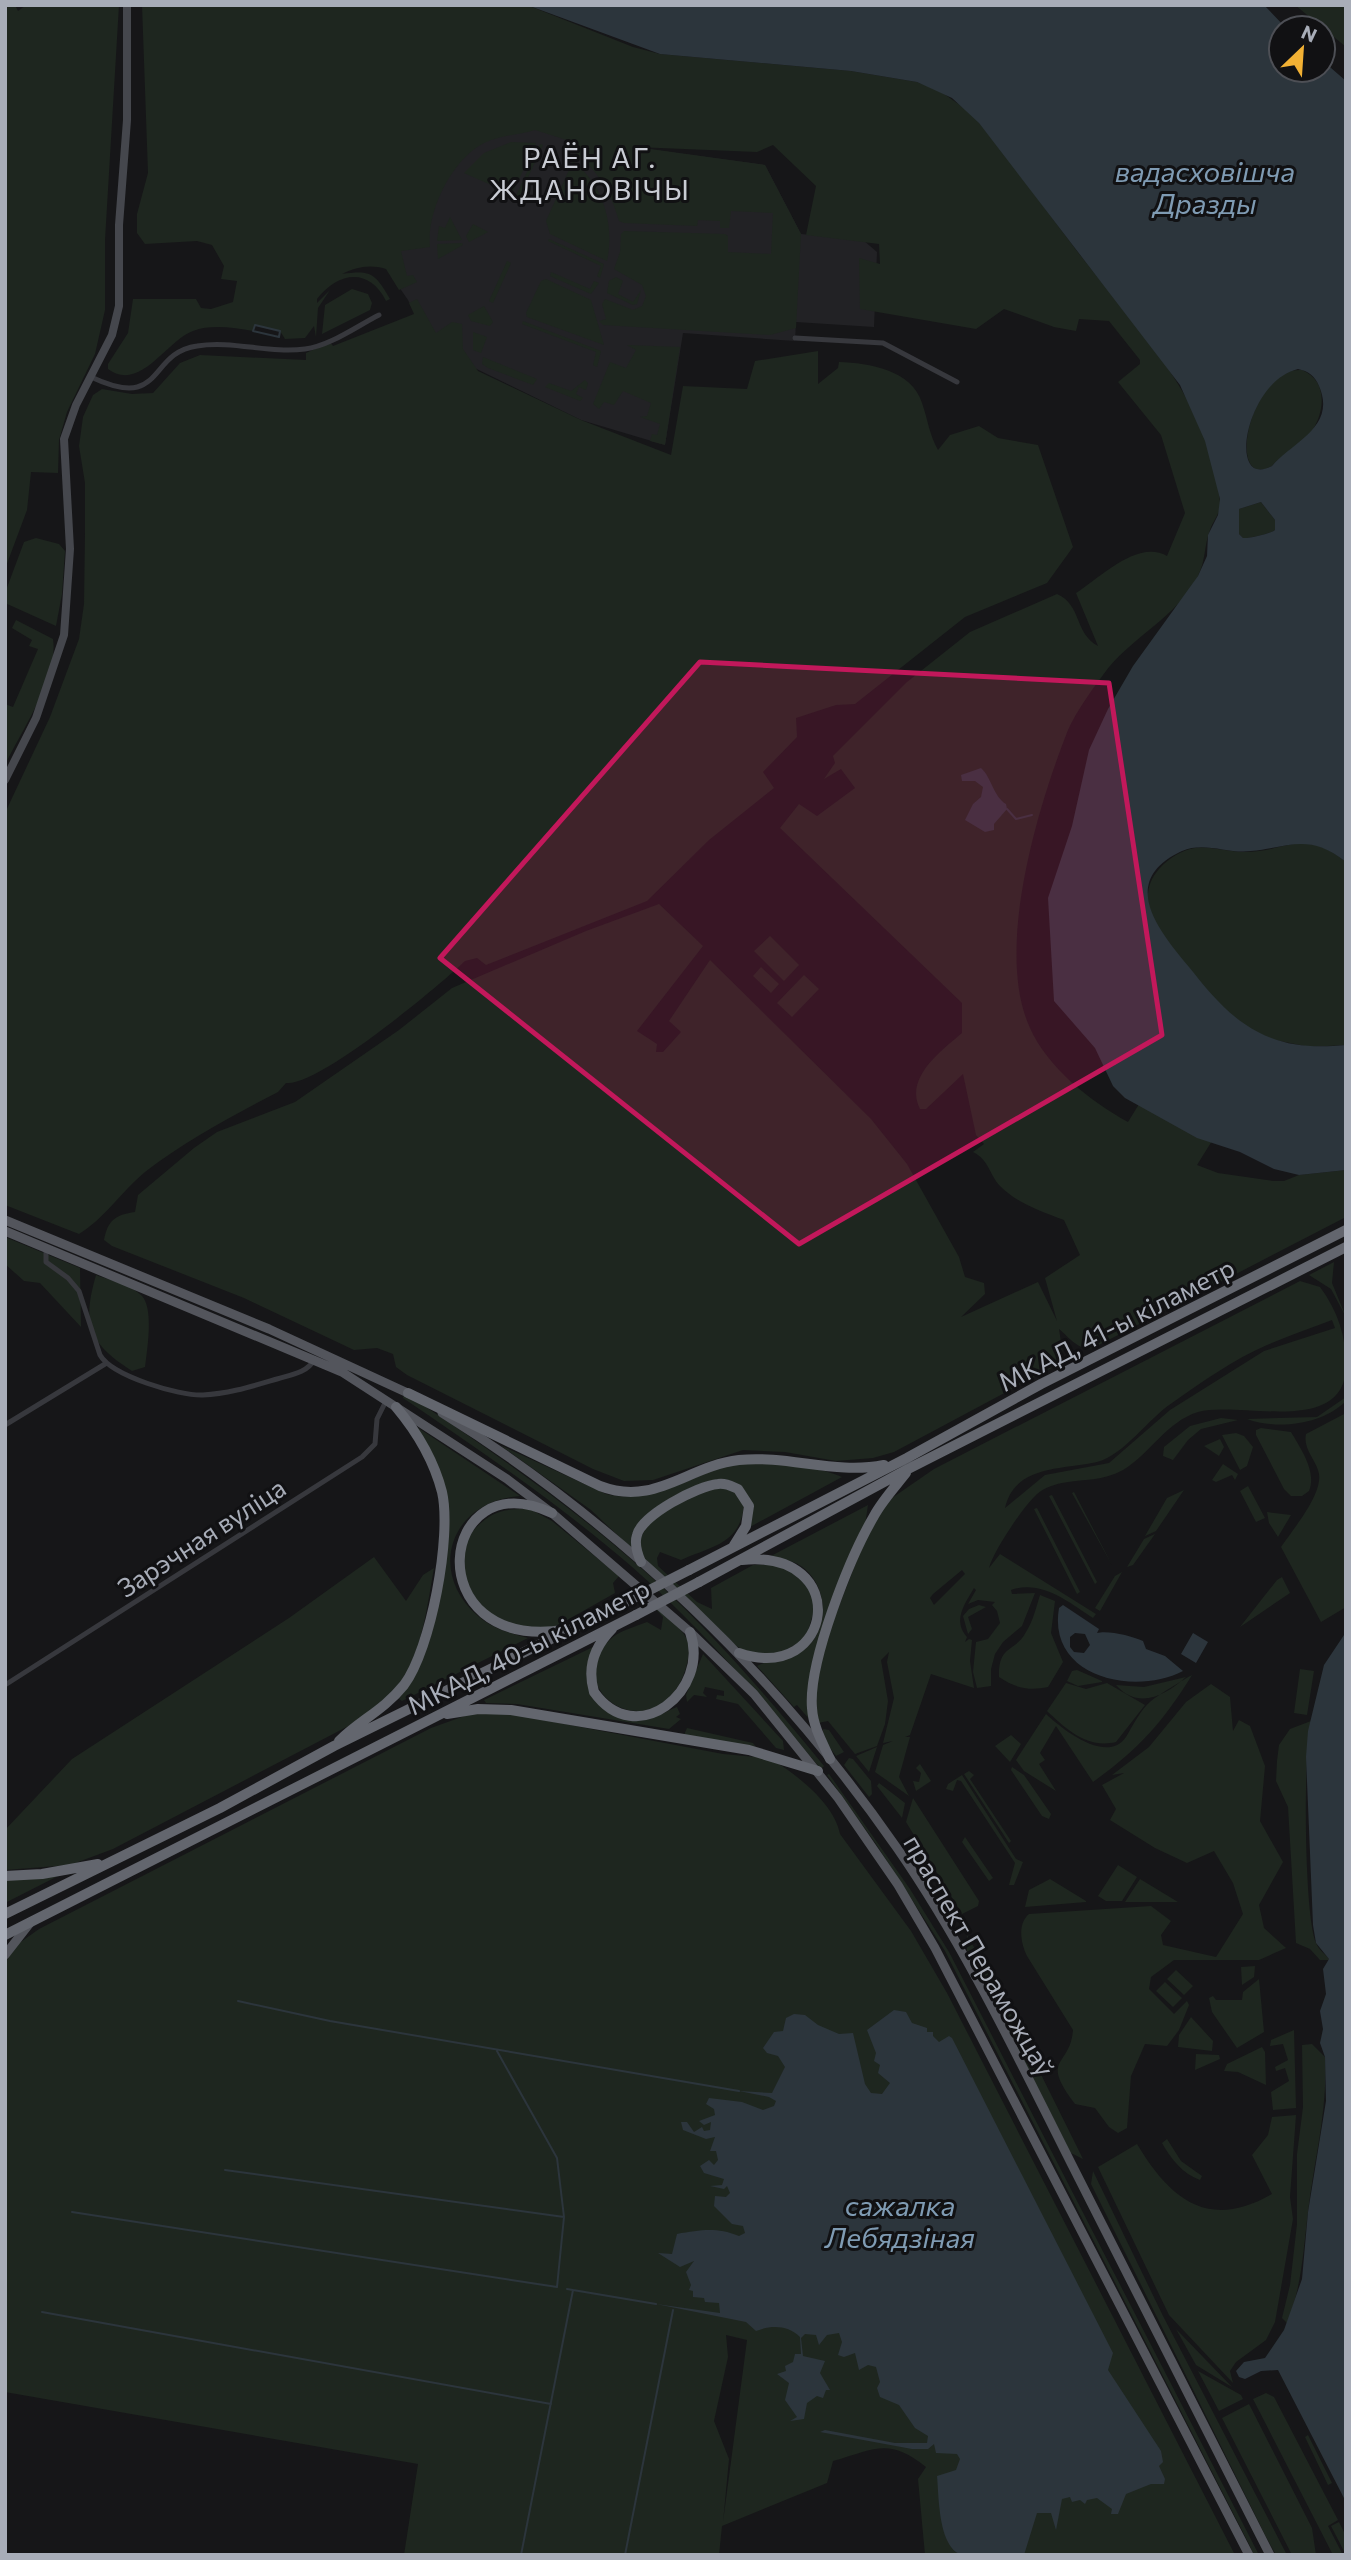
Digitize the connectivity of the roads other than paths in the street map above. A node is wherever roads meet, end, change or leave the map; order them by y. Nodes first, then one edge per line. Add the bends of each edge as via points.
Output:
1 (127, 5) edge
2 (379, 315) dead end
3 (795, 338) dead end
4 (91, 377) junction
5 (957, 382) dead end
6 (5, 780) edge
7 (5, 1220) edge
8 (1346, 1230) edge
9 (5, 1231) edge
10 (1346, 1247) edge
11 (46, 1248) junction
12 (315, 1359) junction
13 (105, 1364) junction
14 (405, 1391) junction
15 (386, 1401) junction
16 (396, 1407) junction
17 (5, 1425) edge
18 (908, 1458) joint
19 (895, 1463) junction
20 (912, 1468) junction
21 (552, 1513) junction
22 (730, 1550) junction
23 (738, 1561) junction
24 (641, 1562) junction
25 (620, 1622) junction
26 (575, 1629) junction
27 (690, 1632) junction
28 (739, 1653) junction
29 (5, 1685) edge
30 (438, 1715) junction
31 (334, 1746) junction
32 (830, 1759) junction
33 (818, 1771) junction
34 (113, 1861) junction
35 (5, 1876) edge
36 (5, 1914) edge
37 (31, 1922) junction
38 (5, 1935) edge
39 (5, 1955) edge
40 (1249, 2555) edge
41 (1270, 2555) edge

1 - 4 street via 119,306 112,335
2 - 4 street via 306,349 196,346 172,357 140,388 115,386
3 - 5 street via 883,343
4 - 6 street via 64,439 71,549 64,635 40,707
7 - 14 main road, праспект Пераможцаў
8 - 18 highway, МКАД, 41-ы кіламетр via 1053,1378
9 - 11 main road, праспект Пераможцаў
10 - 20 highway, МКАД, 41-ы кіламетр
11 - 12 main road, праспект Пераможцаў
11 - 13 street via 46,1262 79,1291
12 - 13 street via 304,1371 252,1387 201,1395 165,1388
12 - 15 main road, праспект Пераможцаў via 355,1378
13 - 17 street
14 - 16 main road via 397,1396
14 - 19 highway via 625,1494 652,1490 739,1460 848,1470
14 - 24 main road, праспект Пераможцаў via 530,1472
15 - 16 main road, праспект Пераможцаў
15 - 29 street, Зарэчная вуліца via 377,1419 375,1444 362,1457
16 - 21 main road, праспект Пераможцаў
16 - 31 highway via 420,1439 442,1492 445,1525 431,1615 423,1648 404,1685 379,1712
18 - 19 highway, МКАД, 40-ы кіламетр
19 - 22 highway, МКАД, 40-ы кіламетр
20 - 23 highway, МКАД, 40-ы кіламетр
20 - 32 highway via 869,1525 818,1659 812,1706
21 - 26 highway via 526,1502 502,1504 485,1512 461,1543 460,1574 473,1602 503,1626 542,1634
21 - 27 main road, праспект Пераможцаў
22 - 24 highway via 742,1535 749,1506 738,1489 719,1484 693,1491 647,1519 636,1535
22 - 26 highway, МКАД, 40-ы кіламетр, bridge
23 - 25 highway, МКАД, 40-ы кіламетр, bridge
23 - 28 highway via 775,1561 795,1569 815,1589 819,1609 814,1633 784,1657 764,1660
24 - 28 main road, праспект Пераможцаў
25 - 27 highway via 596,1651 591,1682 600,1701 629,1716 654,1713 678,1695 694,1661
25 - 30 highway, МКАД, 40-ы кіламетр
26 - 31 highway, МКАД, 40-ы кіламетр
27 - 33 main road, праспект Пераможцаў via 754,1694
28 - 32 main road, праспект Пераможцаў
30 - 33 highway via 511,1710 749,1750
30 - 37 highway, МКАД, 40-ы кіламетр
31 - 34 highway, МКАД, 40-ы кіламетр
32 - 41 main road, праспект Пераможцаў via 897,1848 984,1992
33 - 40 main road, праспект Пераможцаў via 898,1885 935,1948
34 - 35 highway
34 - 36 highway
37 - 38 highway, МКАД, 40-ы кіламетр
37 - 39 main road

